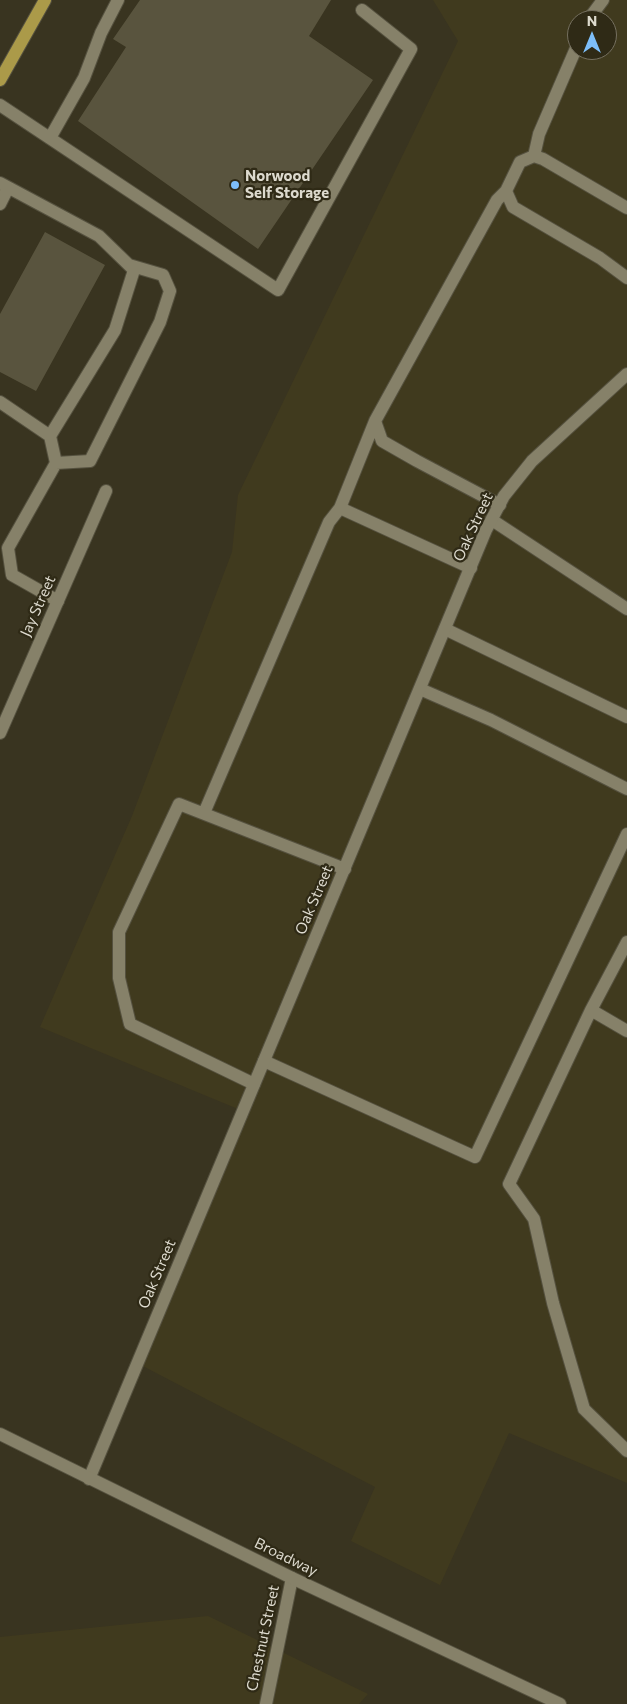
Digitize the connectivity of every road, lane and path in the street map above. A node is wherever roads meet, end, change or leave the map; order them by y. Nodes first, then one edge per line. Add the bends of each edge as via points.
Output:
1 (45, 0) edge
2 (118, 0) edge
3 (362, 10) dead end
4 (571, 60) edge
5 (0, 80) edge
6 (0, 105) edge
7 (50, 138) junction
8 (534, 156) junction
9 (4, 185) edge
10 (506, 191) junction
11 (0, 204) edge
12 (627, 208) edge
13 (129, 265) junction
14 (627, 278) edge
15 (627, 374) edge
16 (0, 402) edge
17 (374, 421) junction
18 (50, 436) junction
19 (56, 464) junction
20 (106, 491) dead end
21 (500, 504) junction
22 (340, 508) junction
23 (492, 520) junction
24 (471, 568) junction
25 (58, 601) junction
26 (627, 609) edge
27 (445, 629) junction
28 (420, 689) junction
29 (627, 717) edge
30 (0, 733) edge
31 (627, 789) edge
32 (204, 813) junction
33 (627, 834) edge
34 (344, 869) junction
35 (627, 942) edge
36 (591, 1010) junction
37 (627, 1031) edge
38 (264, 1061) junction
39 (254, 1084) junction
40 (0, 1434) edge
41 (627, 1451) edge
42 (89, 1479) junction
43 (292, 1578) junction
44 (266, 1704) edge
45 (560, 1704) edge

1 - 5 main road
2 - 7 street via 84,78
3 - 7 street via 411,49 278,290
4 - 8 street via 539,134
6 - 7 street
8 - 10 street via 520,162
8 - 12 street
9 - 11 street
9 - 13 street via 99,236
10 - 14 street via 513,207 600,258
10 - 17 street
13 - 18 street via 134,270 115,330
13 - 19 street via 163,275 170,291 160,322 90,461
15 - 21 street, Oak Street via 532,461
16 - 18 street
17 - 21 street via 382,441
17 - 22 street
18 - 19 street
19 - 25 street via 8,548 12,575
20 - 25 street, Jay Street
21 - 23 street, Oak Street
22 - 24 street
22 - 32 street via 330,522
23 - 24 street, Oak Street
23 - 26 street
24 - 27 street, Oak Street
25 - 30 street, Jay Street
27 - 28 street, Oak Street
27 - 29 street
28 - 31 street via 491,720
28 - 34 street, Oak Street
32 - 34 street
32 - 39 street via 179,804 119,932 119,978 130,1024
33 - 38 street via 475,1157
34 - 38 street, Oak Street
35 - 36 street
36 - 37 street
36 - 41 street via 509,1184 534,1219 553,1303 584,1409
38 - 39 street, Oak Street
39 - 42 street, Oak Street
40 - 42 street, Broadway
42 - 43 street, Broadway
43 - 44 street, Chestnut Street
43 - 45 street, Broadway

